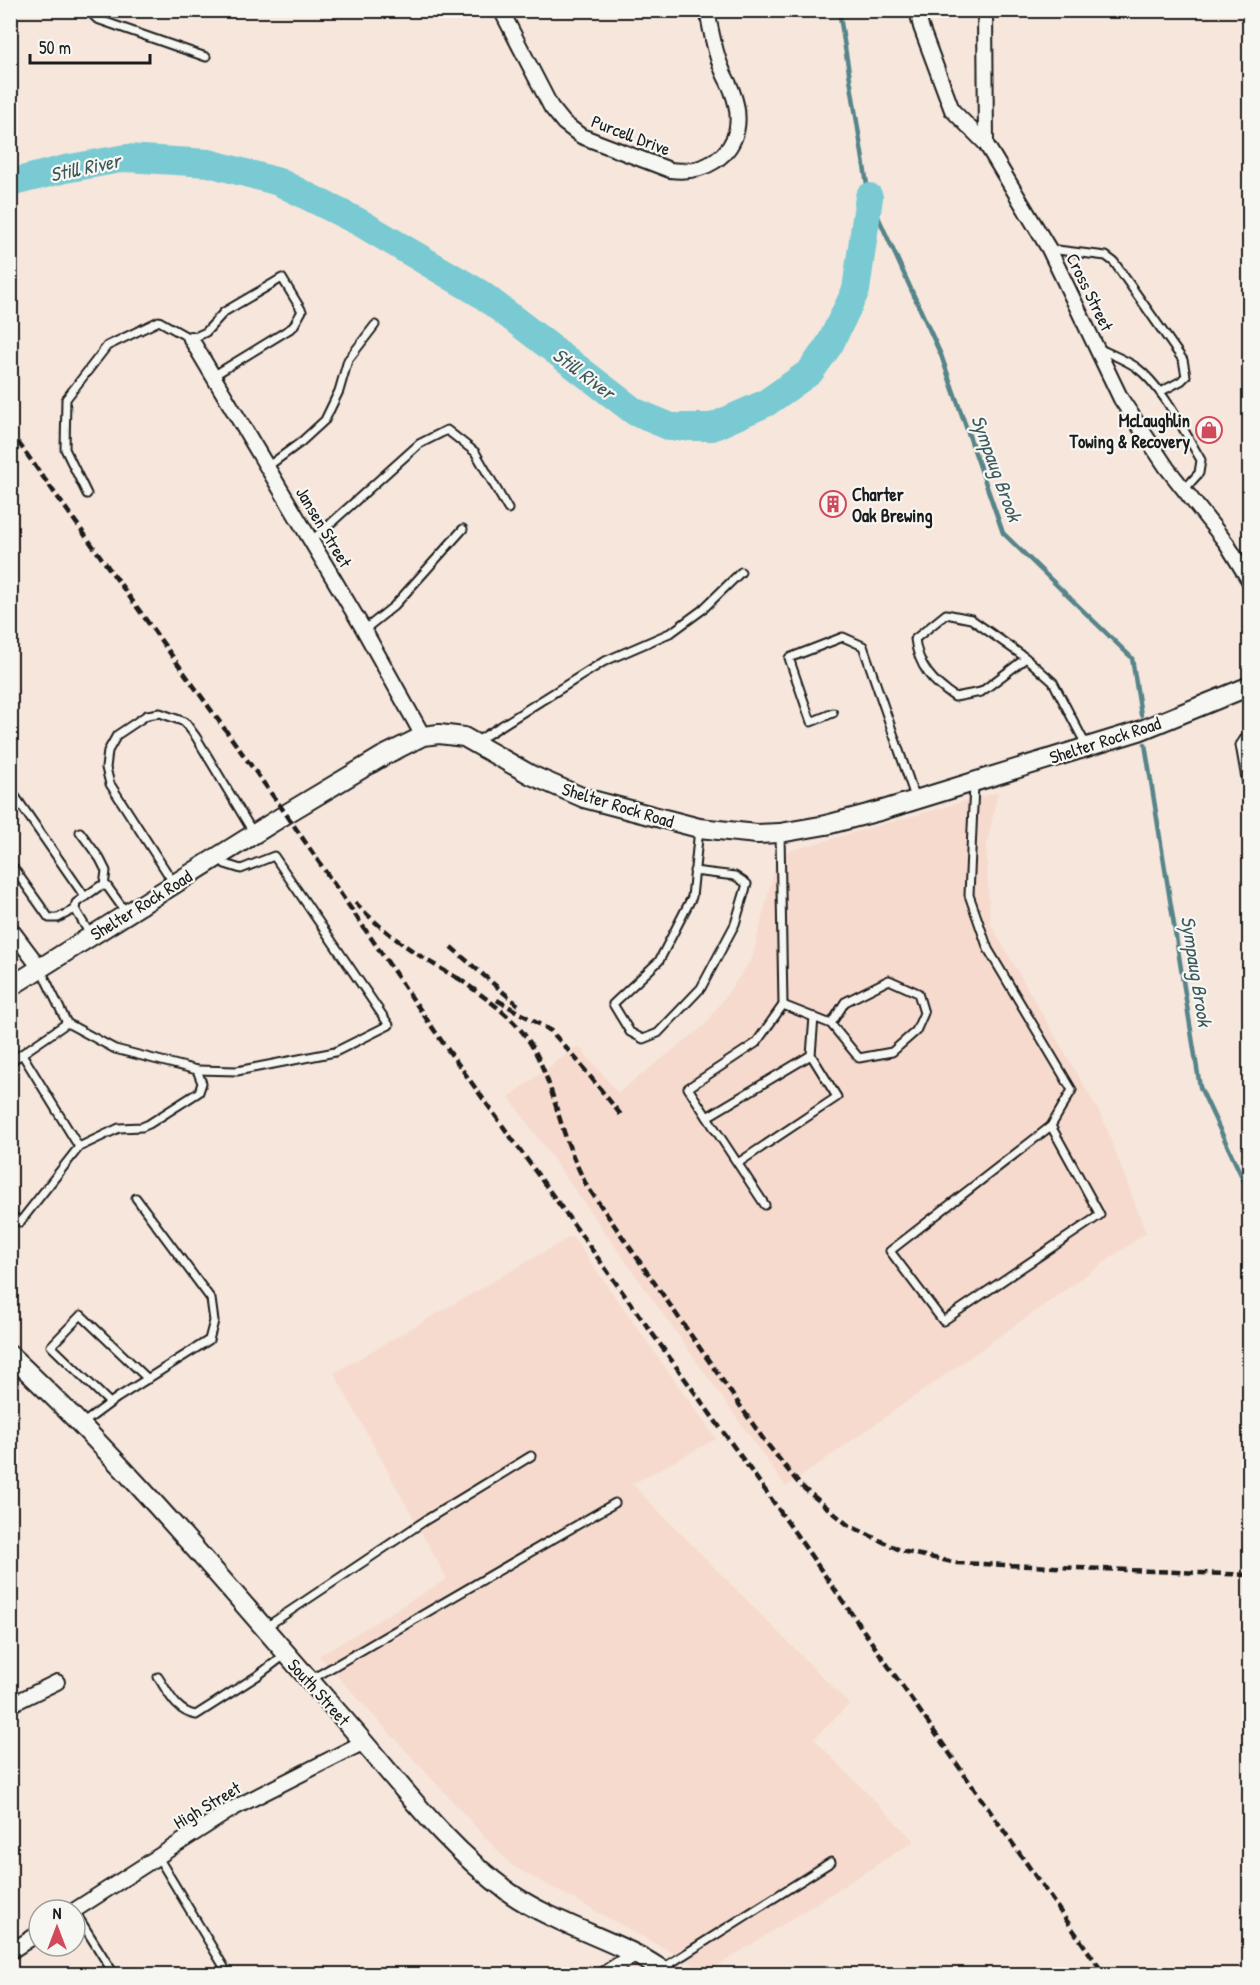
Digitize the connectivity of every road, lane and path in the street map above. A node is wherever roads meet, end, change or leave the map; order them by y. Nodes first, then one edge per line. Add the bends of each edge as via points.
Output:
1 (88, 10) edge
2 (501, 10) edge
3 (707, 10) edge
4 (917, 10) edge
5 (985, 10) edge
6 (206, 57) dead end
7 (986, 144) junction
8 (1049, 249) junction
9 (375, 326) dead end
10 (191, 339) junction
11 (1098, 348) junction
12 (213, 376) junction
13 (1160, 392) junction
14 (267, 467) junction
15 (1185, 490) junction
16 (87, 494) dead end
17 (508, 509) dead end
18 (464, 529) dead end
19 (311, 541) junction
20 (741, 572) dead end
21 (1250, 582) edge
22 (364, 630) junction
23 (1026, 658) junction
24 (1250, 686) edge
25 (833, 713) dead end
26 (1250, 730) edge
27 (423, 736) junction
28 (474, 742) junction
29 (1087, 747) junction
30 (974, 782) junction
31 (10, 789) edge
32 (916, 800) junction
33 (1250, 801) edge
34 (699, 828) junction
35 (80, 832) dead end
36 (780, 833) junction
37 (254, 834) junction
38 (219, 856) junction
39 (10, 863) edge
40 (694, 871) junction
41 (174, 884) junction
42 (104, 886) junction
43 (86, 897) junction
44 (75, 909) junction
45 (127, 914) junction
46 (10, 928) edge
47 (91, 936) junction
48 (40, 968) junction
49 (10, 987) edge
50 (783, 1005) junction
51 (814, 1017) junction
52 (68, 1023) junction
53 (831, 1024) junction
54 (22, 1054) junction
55 (812, 1055) junction
56 (10, 1062) edge
57 (197, 1070) junction
58 (707, 1117) junction
59 (1051, 1126) junction
60 (79, 1147) junction
61 (738, 1163) junction
62 (136, 1198) dead end
63 (765, 1205) dead end
64 (10, 1214) edge
65 (10, 1355) edge
66 (148, 1379) junction
67 (110, 1403) junction
68 (80, 1426) junction
69 (531, 1456) dead end
70 (615, 1503) dead end
71 (264, 1628) junction
72 (286, 1654) junction
73 (158, 1677) dead end
74 (310, 1680) junction
75 (57, 1682) dead end
76 (10, 1705) edge
77 (364, 1742) junction
78 (158, 1857) junction
79 (831, 1862) dead end
80 (87, 1903) edge
81 (87, 1930) edge
82 (27, 1941) edge
83 (10, 1952) edge
84 (635, 1954) junction
85 (224, 1967) dead end
86 (665, 1972) edge
87 (114, 1974) edge
88 (604, 1974) edge

1 - 6 lane via 97,19
2 - 3 street, Purcell Drive via 551,107 564,123 581,136 670,170 694,170 711,164 723,156 737,131 737,106 722,69
4 - 7 street, Cross Street via 952,110
5 - 7 street
7 - 8 street, Cross Street
8 - 11 street, Cross Street
8 - 13 lane via 1106,256 1113,262 1183,360 1186,375
9 - 14 lane via 348,360 325,420
10 - 12 street, Jansen Street
10 - 12 lane via 206,332 224,312 282,278 302,311 293,327
10 - 16 lane via 159,321 107,345 66,399 65,449
11 - 13 lane via 1134,366
11 - 15 street, Cross Street via 1121,399
12 - 14 street, Jansen Street
13 - 15 lane via 1201,460 1199,473
14 - 19 street, Jansen Street
15 - 21 street, Cross Street via 1227,544
17 - 19 lane via 475,452 447,430 419,444
18 - 22 lane via 393,606
19 - 22 street, Jansen Street
20 - 28 lane via 702,610 672,632 603,662
22 - 27 street, Jansen Street
23 - 23 lane via 971,619 946,614 915,639 916,653 936,685 955,697 981,692
23 - 29 lane via 1053,682
24 - 29 street, Shelter Rock Road via 1139,731
25 - 32 lane via 811,722 789,658 843,637 863,646
26 - 33 lane via 1240,745
27 - 28 street, Shelter Rock Road via 453,735
27 - 37 street, Shelter Rock Road
28 - 34 street, Shelter Rock Road via 531,775 584,798
29 - 30 street, Shelter Rock Road
30 - 32 street, Shelter Rock Road
30 - 59 lane via 969,895 987,949 1072,1090
31 - 43 lane
32 - 36 street, Shelter Rock Road via 826,825
34 - 36 street, Shelter Rock Road
34 - 40 lane
35 - 42 lane via 106,871
36 - 50 lane
37 - 38 street, Shelter Rock Road
37 - 41 lane via 185,722 160,713 147,715 117,735 108,751 106,768 110,784
38 - 41 street, Shelter Rock Road
38 - 57 lane via 225,864 241,869 274,856 389,1025 335,1052 237,1071
39 - 44 lane via 49,918
40 - 40 lane via 692,897 659,961 614,1004 630,1032 643,1039 658,1033 701,988 735,924 747,884 735,876
41 - 45 street, Shelter Rock Road
42 - 43 lane
42 - 45 lane
43 - 44 lane via 76,903
44 - 47 lane
45 - 47 street, Shelter Rock Road
46 - 48 street
47 - 48 street, Shelter Rock Road
48 - 49 street, Shelter Rock Road
48 - 52 lane
50 - 51 lane
50 - 58 lane via 756,1043 688,1088
51 - 53 lane
51 - 55 lane
52 - 54 lane
52 - 57 lane via 115,1049
53 - 53 lane via 845,1002 889,980 918,993 924,1013 915,1031 892,1052 859,1058
54 - 56 lane
54 - 60 lane
55 - 58 lane
55 - 61 lane via 837,1097
57 - 60 lane via 202,1083 199,1092 149,1124 119,1128
58 - 61 lane
59 - 59 lane via 890,1251 943,1321 1100,1215
60 - 64 lane via 20,1222
61 - 63 lane
62 - 66 lane via 211,1299 214,1321 209,1340
65 - 68 street, South Street
66 - 67 lane
66 - 67 lane via 81,1315 51,1346
67 - 68 lane
68 - 71 street, South Street
69 - 71 lane via 426,1520
70 - 74 lane
71 - 72 street, South Street
72 - 73 lane via 196,1715 180,1709
72 - 74 street, South Street
74 - 77 street, South Street
75 - 76 street
77 - 78 street, High Street via 232,1809
77 - 84 street, South Street via 433,1825 511,1894
78 - 80 street, High Street
78 - 85 lane
79 - 86 lane
81 - 87 lane
82 - 83 street
84 - 86 street, South Street
84 - 88 street

